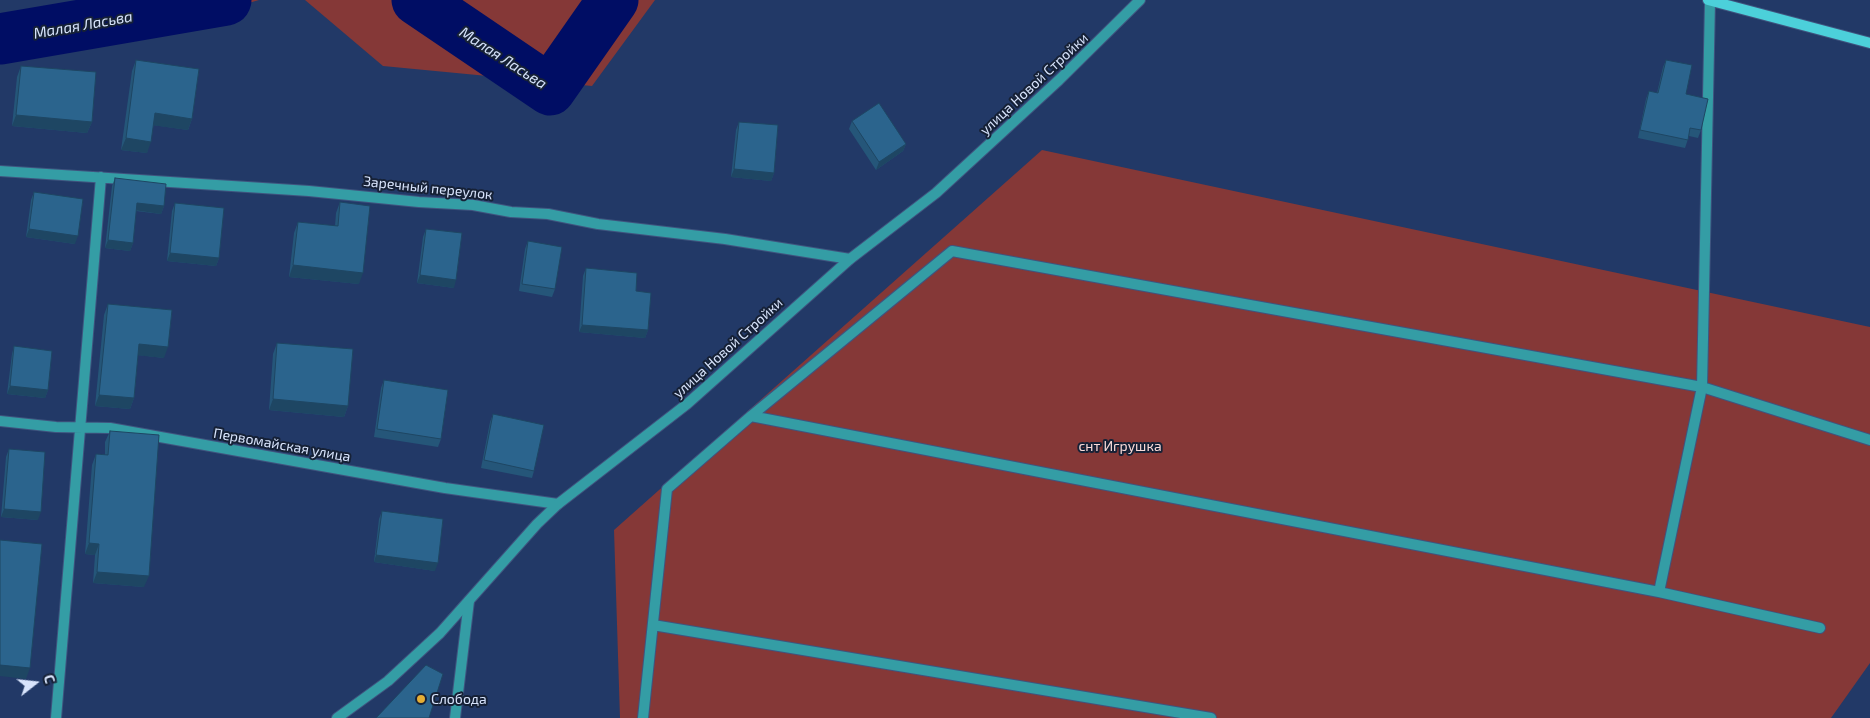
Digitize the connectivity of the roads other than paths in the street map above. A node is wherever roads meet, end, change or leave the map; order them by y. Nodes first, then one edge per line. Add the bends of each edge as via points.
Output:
1 (1140, 0) edge
2 (1709, 0) edge
3 (1869, 41) edge
4 (0, 171) edge
5 (101, 177) junction
6 (850, 259) junction
7 (1702, 387) junction
8 (751, 416) junction
9 (0, 421) edge
10 (80, 427) junction
11 (1870, 440) edge
12 (558, 504) junction
13 (1659, 592) junction
14 (469, 601) junction
15 (654, 625) junction
16 (1820, 628) dead end
17 (56, 718) edge
18 (337, 718) edge
19 (455, 718) edge
20 (643, 718) edge
21 (1210, 718) edge

1 - 6 street, улица Новой Стройки via 936,193
2 - 3 main road
2 - 7 street
4 - 5 street, Заречный переулок
5 - 6 street, Заречный переулок via 473,205
5 - 10 street
6 - 12 street, улица Новой Стройки via 687,404
7 - 8 street via 952,251
7 - 11 street
7 - 13 street
8 - 13 street
8 - 15 street via 667,489
9 - 10 street, Первомайская улица
10 - 12 street, Первомайская улица via 110,428 445,488
10 - 17 street
12 - 14 street, улица Новой Стройки
13 - 16 street
14 - 18 street, улица Новой Стройки via 388,682
14 - 19 street
15 - 20 street
15 - 21 street

